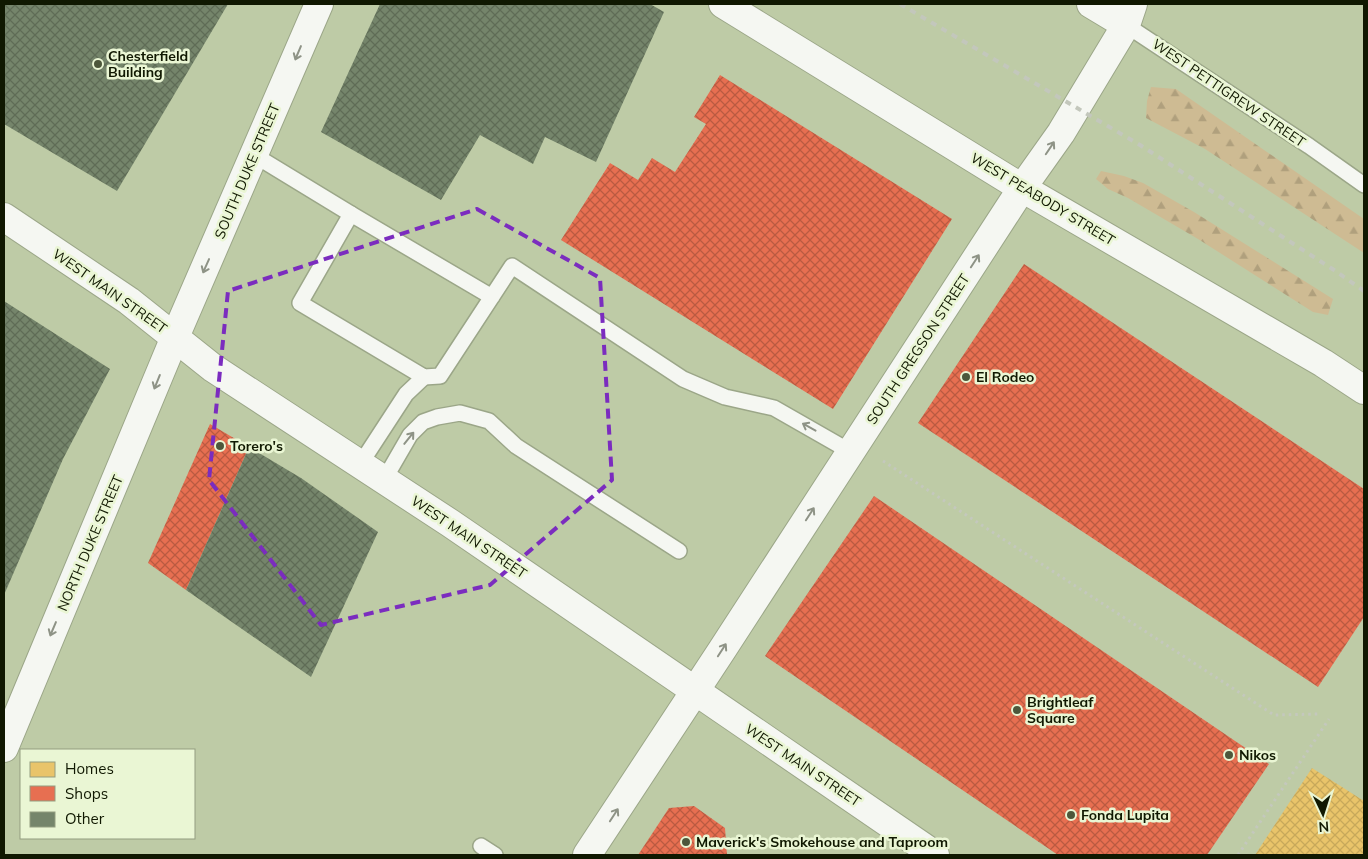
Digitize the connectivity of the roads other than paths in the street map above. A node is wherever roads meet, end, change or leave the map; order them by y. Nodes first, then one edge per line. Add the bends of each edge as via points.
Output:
1 (319, 4) edge
2 (723, 4) edge
3 (1092, 4) edge
4 (1130, 14) edge
5 (254, 156) junction
6 (1364, 185) edge
7 (1022, 188) junction
8 (351, 214) junction
9 (4, 217) edge
10 (492, 297) junction
11 (175, 337) junction
12 (424, 377) junction
13 (1364, 390) edge
14 (851, 452) junction
15 (361, 464) junction
16 (384, 480) junction
17 (679, 551) dead end
18 (695, 691) junction
19 (4, 748) edge
20 (481, 846) dead end
21 (494, 855) edge
22 (587, 855) edge
23 (935, 855) edge

1 -> 5 main road, SOUTH DUKE STREET
2 - 7 main road, WEST PEABODY STREET
3 - 4 main road, WEST PETTIGREW STREET
4 - 6 lane, WEST PETTIGREW STREET via 1162,47
7 -> 4 main road, SOUTH GREGSON STREET via 1061,132
5 - 8 lane
5 -> 11 main road, SOUTH DUKE STREET
7 - 13 main road, WEST PEABODY STREET
14 -> 7 main road, SOUTH GREGSON STREET
8 - 10 lane
8 - 12 lane via 300,303
9 - 11 main road, WEST MAIN STREET via 129,300
10 - 12 lane via 440,376
14 -> 10 lane via 774,408 725,398 683,379 512,266
11 - 15 main road, WEST MAIN STREET via 213,368
11 -> 19 main road, NORTH DUKE STREET
12 - 15 lane via 406,394
18 -> 14 main road, SOUTH GREGSON STREET
15 - 16 main road, WEST MAIN STREET
16 -> 17 lane via 410,435 423,422 460,413 489,421 516,446
16 - 18 main road, WEST MAIN STREET
22 -> 18 main road, SOUTH GREGSON STREET
18 - 23 main road, WEST MAIN STREET
20 - 21 lane

